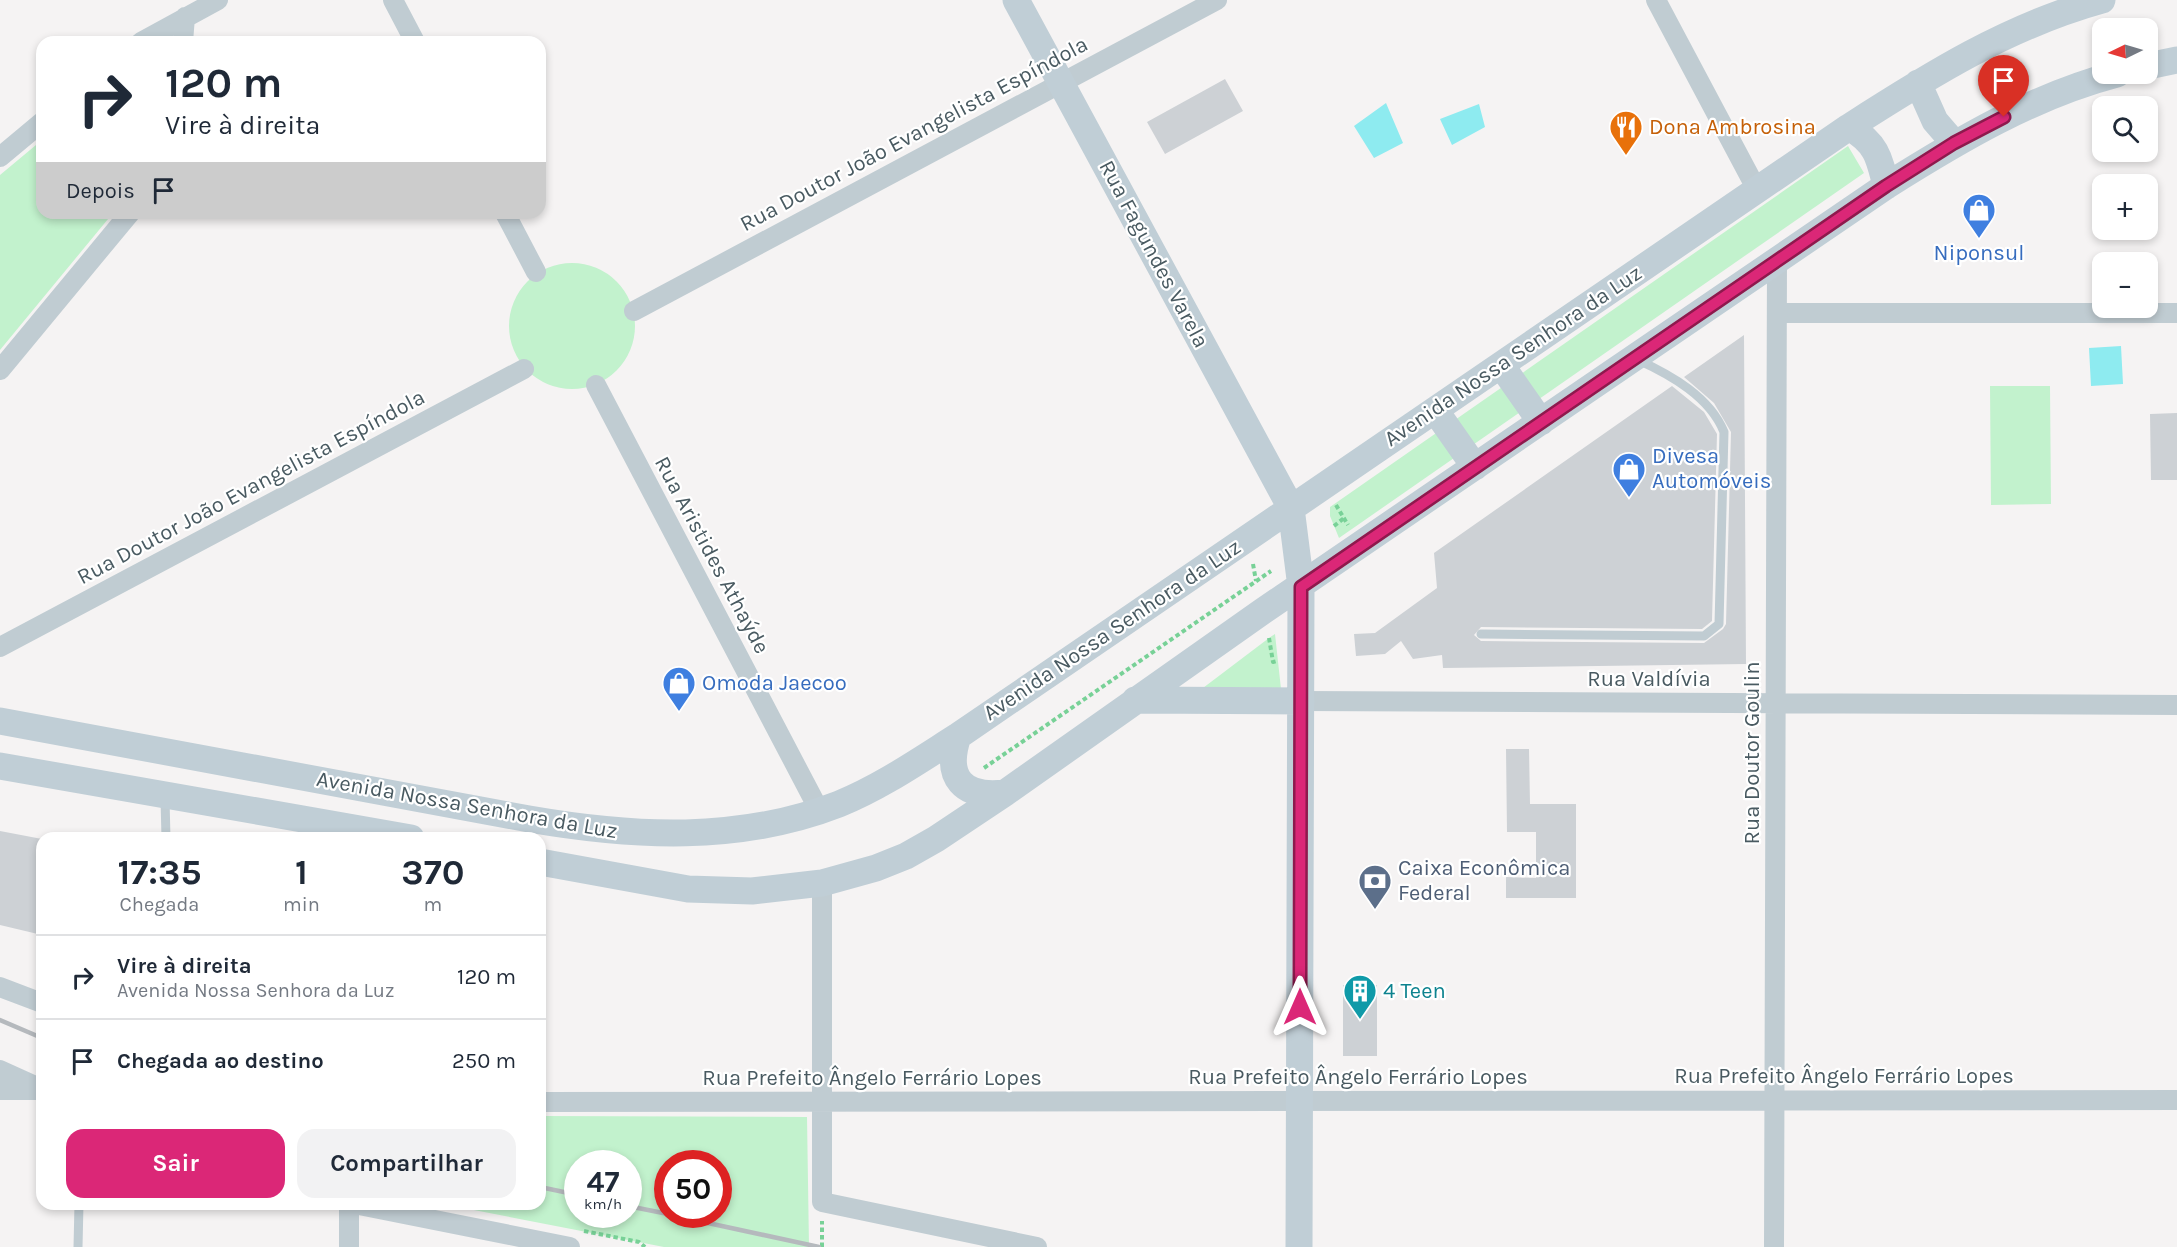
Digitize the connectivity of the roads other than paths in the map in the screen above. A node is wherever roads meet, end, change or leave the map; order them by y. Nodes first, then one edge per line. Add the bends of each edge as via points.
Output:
1 (218, 0) edge
2 (393, 0) edge
3 (1016, 0) edge
4 (1217, 0) edge
5 (1656, 0) edge
6 (2102, 0) edge
7 (185, 18) junction
8 (152, 36) edge
9 (184, 36) edge
10 (412, 36) edge
11 (2177, 60) edge
12 (2158, 64) edge
13 (2092, 82) edge
14 (1061, 83) junction
15 (1918, 83) junction
16 (36, 127) edge
17 (1849, 127) junction
18 (1954, 143) junction
19 (0, 157) edge
20 (1886, 186) junction
21 (1757, 190) junction
22 (125, 219) edge
23 (508, 219) edge
24 (1777, 258) junction
25 (536, 272) dead end
26 (634, 310) dead end
27 (1777, 313) junction
28 (2177, 313) edge
29 (1633, 358) junction
30 (1501, 364) junction
31 (524, 369) dead end
32 (0, 370) edge
33 (596, 385) dead end
34 (1435, 410) junction
35 (1541, 422) junction
36 (1475, 467) junction
37 (1291, 508) junction
38 (1301, 587) junction
39 (1481, 634) dead end
40 (0, 647) edge
41 (1135, 700) junction
42 (1301, 701) junction
43 (1776, 704) junction
44 (2177, 705) edge
45 (0, 721) edge
46 (958, 736) junction
47 (102, 738) junction
48 (0, 766) edge
49 (79, 779) junction
50 (1005, 793) junction
51 (165, 794) junction
52 (819, 810) junction
53 (166, 832) edge
54 (347, 832) edge
55 (546, 863) edge
56 (822, 884) junction
57 (0, 987) edge
58 (36, 1001) edge
59 (0, 1070) edge
60 (36, 1087) edge
61 (0, 1090) edge
62 (36, 1090) edge
63 (1775, 1100) junction
64 (2177, 1100) edge
65 (1299, 1101) junction
66 (546, 1102) edge
67 (822, 1103) junction
68 (79, 1210) edge
69 (349, 1210) edge
70 (384, 1210) edge
71 (78, 1247) edge
72 (349, 1247) edge
73 (570, 1247) edge
74 (1036, 1247) edge
75 (1299, 1247) edge
76 (1774, 1247) edge

1 - 7 street
2 - 10 street
3 - 14 main road, Rua Fagundes Varela
4 - 14 street, Rua Doutor João Evangelista Espíndola
5 - 21 street
6 - 15 main road, Avenida Nossa Senhora da Luz via 2000,37
7 - 8 street
7 - 9 street
11 - 12 main road
13 - 18 main road, Avenida Nossa Senhora da Luz via 2054,94
14 - 26 street, Rua Doutor João Evangelista Espíndola
14 - 37 main road, Rua Fagundes Varela
15 - 17 main road, Avenida Nossa Senhora da Luz
15 - 18 main road via 1935,121
16 - 19 street
17 - 20 main road via 1874,147
17 - 21 main road, Avenida Nossa Senhora da Luz
18 - 20 main road, Avenida Nossa Senhora da Luz
20 - 24 main road, Avenida Nossa Senhora da Luz
21 - 30 main road, Avenida Nossa Senhora da Luz
22 - 32 street
23 - 25 street
24 - 27 street, Rua Doutor Goulin
24 - 29 main road, Avenida Nossa Senhora da Luz
27 - 28 street
27 - 43 street, Rua Doutor Goulin
29 - 35 main road, Avenida Nossa Senhora da Luz
29 - 39 lane via 1674,379 1698,398 1717,416 1724,432 1719,624 1704,636
30 - 34 main road, Avenida Nossa Senhora da Luz
30 - 35 main road
31 - 40 street, Rua Doutor João Evangelista Espíndola
33 - 52 street, Rua Aristides Athaýde
34 - 36 main road
34 - 37 main road, Avenida Nossa Senhora da Luz
35 - 36 main road, Avenida Nossa Senhora da Luz
36 - 38 main road, Avenida Nossa Senhora da Luz
37 - 38 main road
37 - 46 main road, Avenida Nossa Senhora da Luz
38 - 41 main road, Avenida Nossa Senhora da Luz
38 - 42 main road
41 - 42 main road
41 - 50 main road, Avenida Nossa Senhora da Luz
42 - 43 street, Rua Valdívia
42 - 65 main road
43 - 44 street, Rua Valdívia
43 - 63 street, Rua Doutor Goulin
45 - 47 main road, Avenida Nossa Senhora da Luz
46 - 50 main road via 952,752 961,783 984,796
46 - 52 main road, Avenida Nossa Senhora da Luz via 875,787
47 - 49 main road via 109,744 111,763 98,775
47 - 52 main road, Avenida Nossa Senhora da Luz via 529,819 617,832 741,829
48 - 49 main road, Avenida Nossa Senhora da Luz
49 - 51 main road, Avenida Nossa Senhora da Luz
50 - 56 main road, Avenida Nossa Senhora da Luz via 906,856
51 - 53 lane
51 - 54 main road, Avenida Nossa Senhora da Luz
55 - 56 main road, Avenida Nossa Senhora da Luz via 698,890 752,891
56 - 67 street
57 - 58 street
59 - 60 street
61 - 62 street
63 - 64 street, Rua Prefeito Ângelo Ferrário Lopes
63 - 65 street, Rua Prefeito Ângelo Ferrário Lopes
63 - 76 street, Rua Doutor Goulin
65 - 67 street, Rua Prefeito Ângelo Ferrário Lopes
65 - 75 main road
66 - 67 street, Rua Prefeito Ângelo Ferrário Lopes
67 - 74 street via 822,1203
68 - 71 lane
69 - 72 street
70 - 73 street

